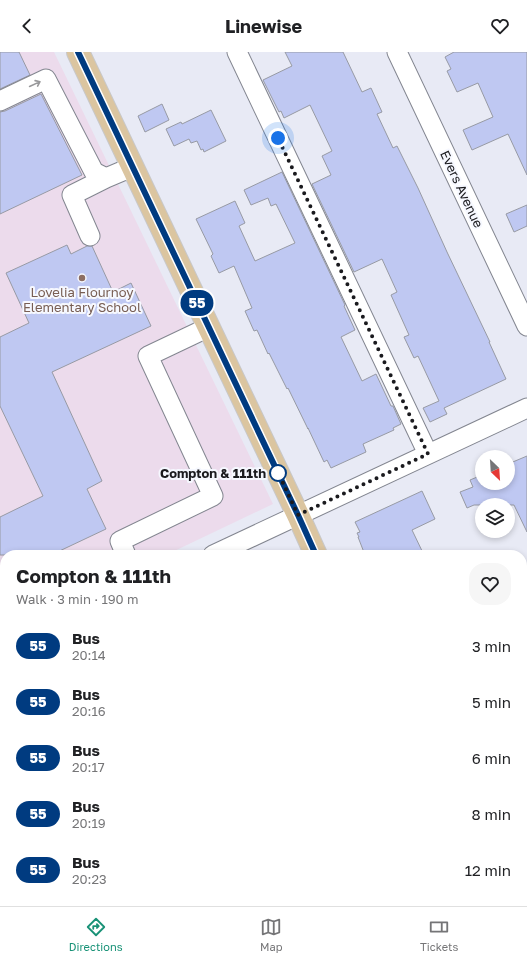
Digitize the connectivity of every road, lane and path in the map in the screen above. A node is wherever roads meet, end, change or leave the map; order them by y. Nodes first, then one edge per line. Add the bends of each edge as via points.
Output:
1 (78, 52) edge
2 (237, 52) edge
3 (397, 52) edge
4 (0, 101) edge
5 (132, 167) junction
6 (100, 175) junction
7 (90, 236) dead end
8 (527, 326) edge
9 (209, 327) junction
10 (527, 408) edge
11 (428, 454) junction
12 (298, 515) junction
13 (124, 550) edge
14 (224, 550) edge
15 (314, 550) edge

1 - 5 main road
2 - 11 street
3 - 8 street, Evers Avenue
4 -> 6 street via 46,79
5 - 6 street
5 - 9 main road
6 - 7 street via 72,195
9 - 12 main road
9 - 13 street via 148,356 213,496 120,541
10 - 11 street
11 - 12 street
12 - 14 street
12 - 15 main road

